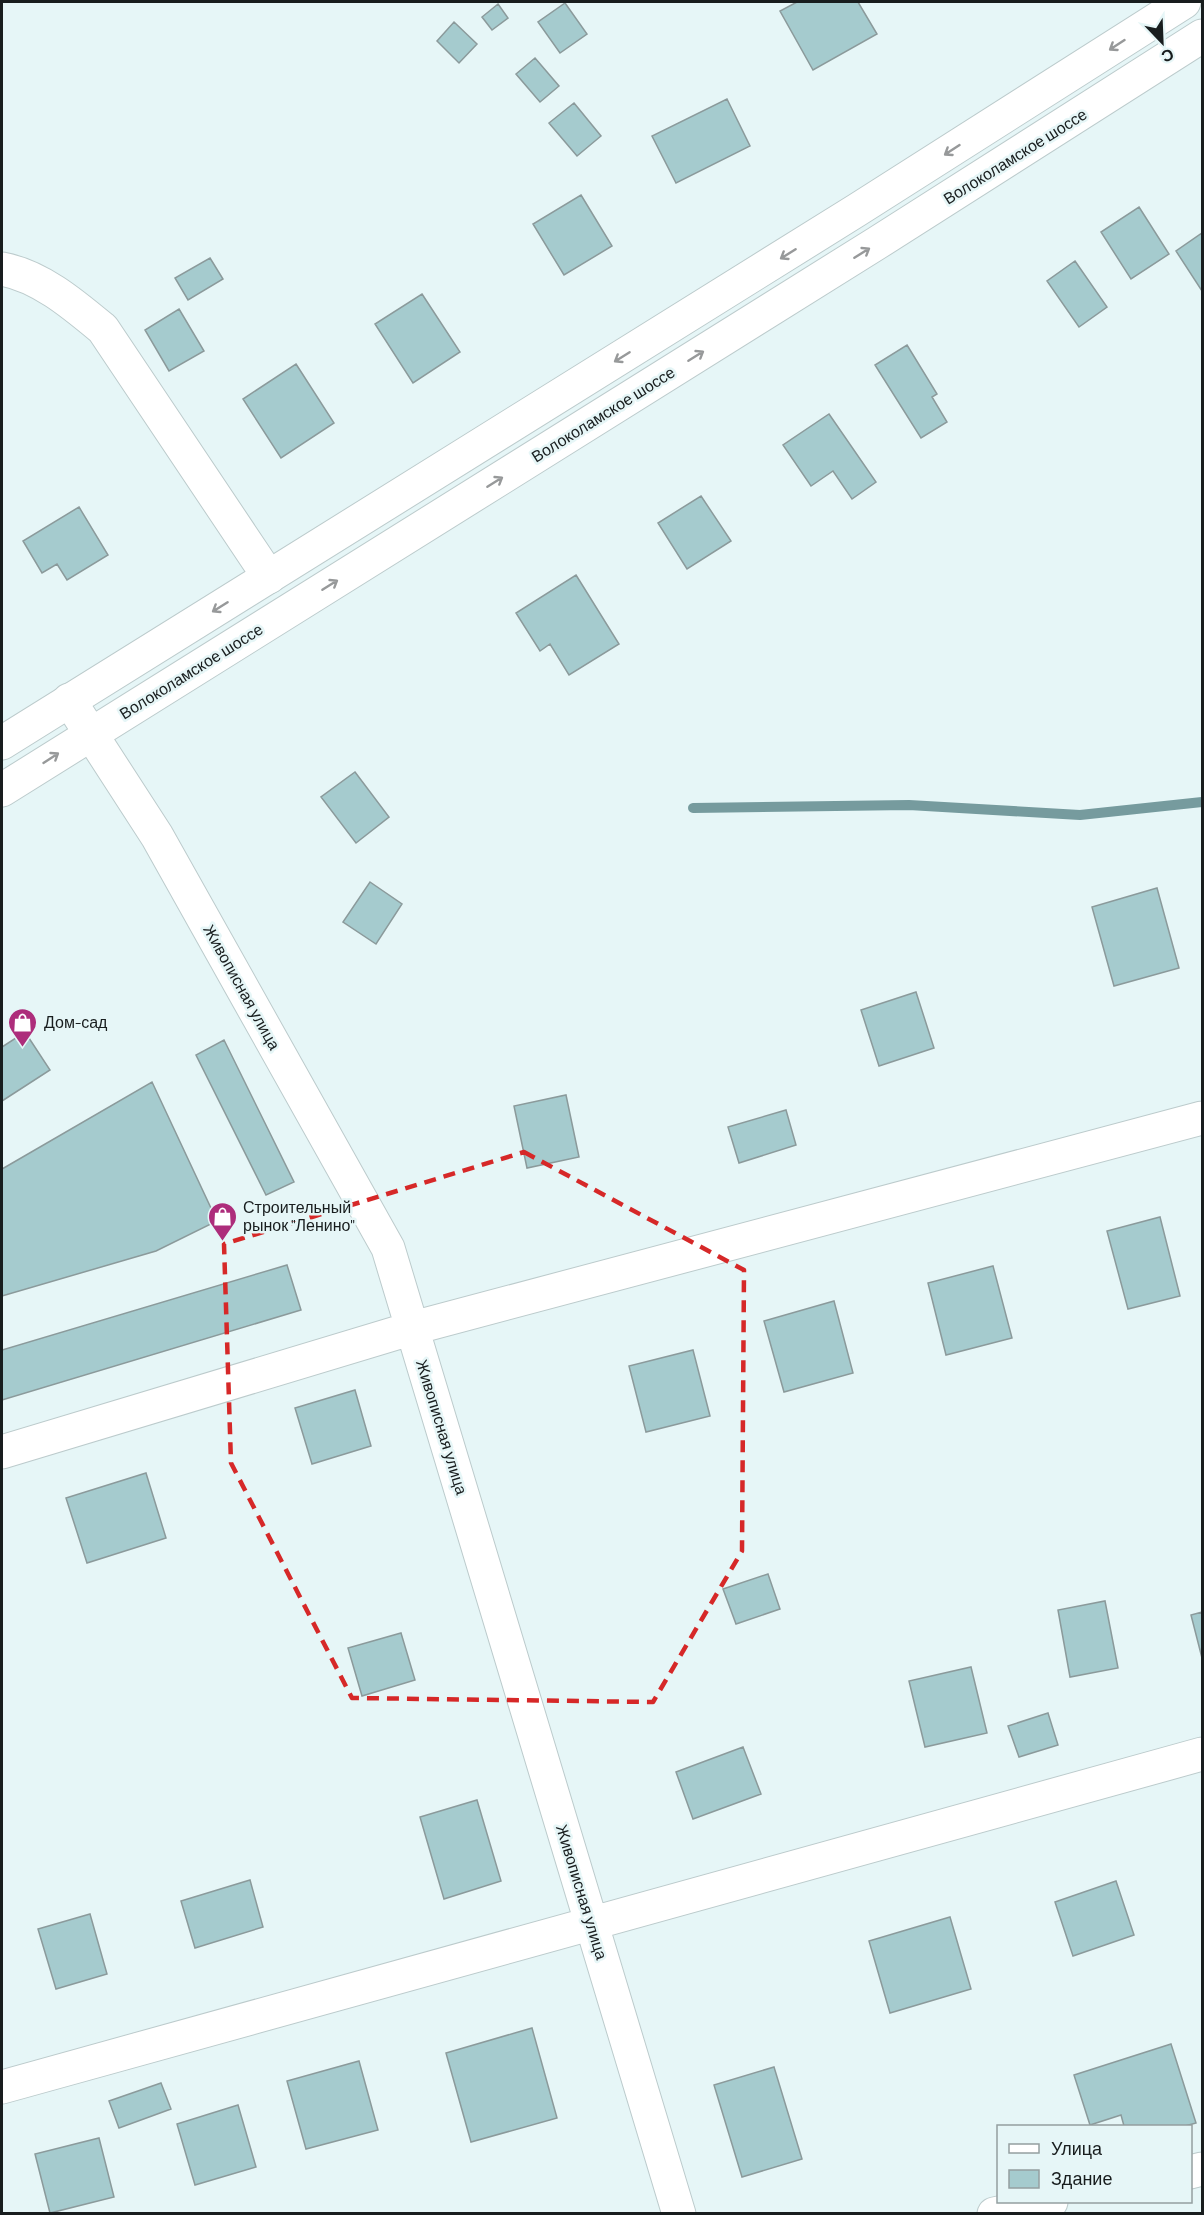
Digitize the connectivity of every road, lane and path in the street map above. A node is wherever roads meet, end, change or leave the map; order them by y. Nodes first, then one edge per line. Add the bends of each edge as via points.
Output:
1 (1184, 2) edge
2 (1203, 36) edge
3 (2, 269) edge
4 (269, 577) junction
5 (69, 700) junction
6 (90, 733) junction
7 (2, 743) edge
8 (2, 790) edge
9 (1203, 1118) edge
10 (413, 1328) junction
11 (2, 1452) edge
12 (1203, 1754) edge
13 (591, 1923) junction
14 (2, 2087) edge
15 (1046, 2203) edge
16 (679, 2214) edge
17 (994, 2214) edge

1 -> 4 main road
6 -> 2 main road, Волоколамское шоссе
3 - 4 main road via 21,273 71,303 103,329
4 -> 5 main road
5 - 6 main road, Живописная улица
5 - 7 main road
8 -> 6 main road, Волоколамское шоссе
6 - 10 main road, Живописная улица via 157,836 388,1248
9 - 10 main road
10 - 11 main road
10 - 13 main road, Живописная улица
12 - 13 main road
13 - 14 main road
13 - 16 main road, Живописная улица
15 - 17 main road

